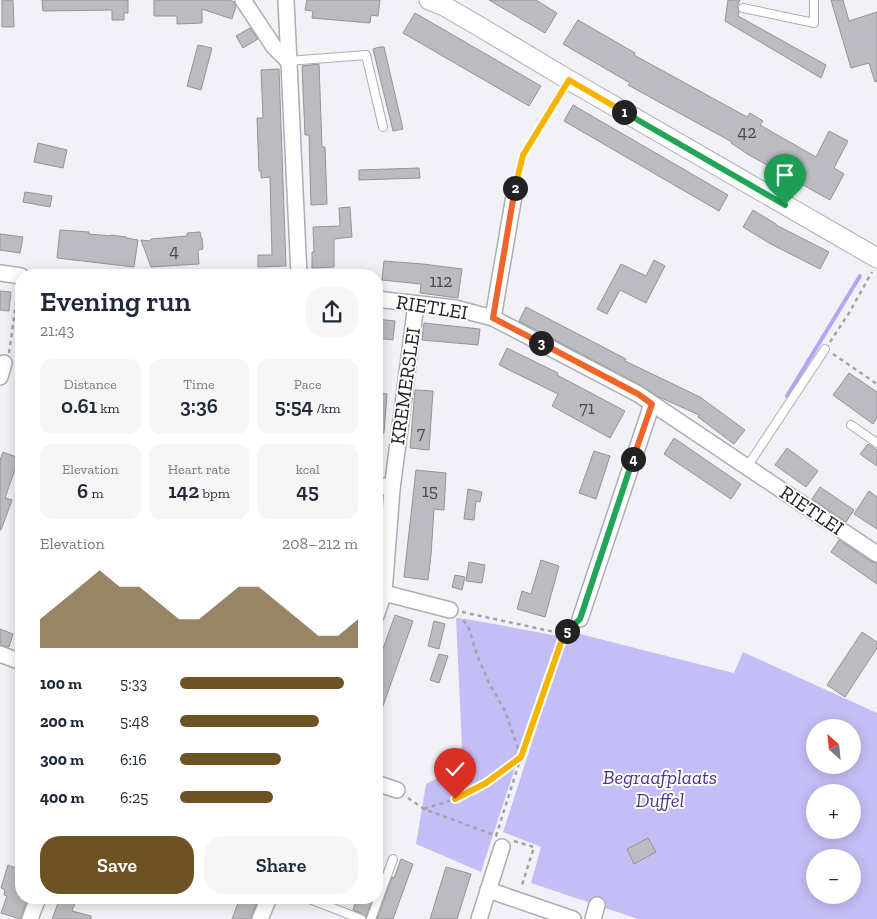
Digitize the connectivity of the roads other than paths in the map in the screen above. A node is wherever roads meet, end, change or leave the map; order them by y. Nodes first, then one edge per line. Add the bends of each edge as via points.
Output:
1 (243, 0) edge
2 (286, 0) edge
3 (429, 0) edge
4 (814, 0) edge
5 (743, 8) dead end
6 (288, 61) junction
7 (383, 127) dead end
8 (515, 190) road end
9 (875, 265) edge
10 (299, 269) edge
11 (0, 273) edge
12 (15, 275) edge
13 (383, 300) edge
14 (416, 304) junction
15 (493, 318) junction
16 (825, 349) road end
17 (652, 404) junction
18 (851, 425) dead end
19 (877, 443) edge
20 (747, 467) junction
21 (383, 486) edge
22 (392, 489) junction
23 (877, 554) edge
24 (384, 593) junction
25 (383, 596) edge
26 (450, 610) road end
27 (580, 619) road end
28 (0, 654) edge
29 (15, 660) edge
30 (383, 785) edge
31 (396, 790) road end
32 (503, 840) road end
33 (394, 859) dead end
34 (383, 888) edge
35 (488, 890) junction
36 (36, 904) edge
37 (266, 904) edge
38 (319, 904) edge
39 (377, 904) edge
40 (343, 916) edge
41 (30, 919) edge
42 (260, 919) edge
43 (361, 919) edge
44 (371, 919) edge
45 (479, 919) edge
46 (573, 919) edge

1 - 6 street via 274,48
2 - 6 street
3 - 9 street via 569,80
4 - 5 lane via 814,23
6 - 7 lane via 366,55
6 - 10 street
8 - 15 street
11 - 12 street
13 - 14 street, RIETLEI
14 - 15 street, RIETLEI via 455,308
14 - 22 street, KREMERSLEI
15 - 17 street, RIETLEI
16 - 20 lane
17 - 20 street, RIETLEI
17 - 27 street
18 - 19 lane
20 - 23 street, RIETLEI
21 - 22 street
22 - 24 street, KREMERSLEI
24 - 25 street, KREMERSLEI
24 - 26 street
28 - 29 street
30 - 31 street
32 - 35 street
33 - 34 lane
35 - 45 street
35 - 46 street
36 - 41 street
37 - 42 street
38 - 40 lane
39 - 44 lane
40 - 43 lane

